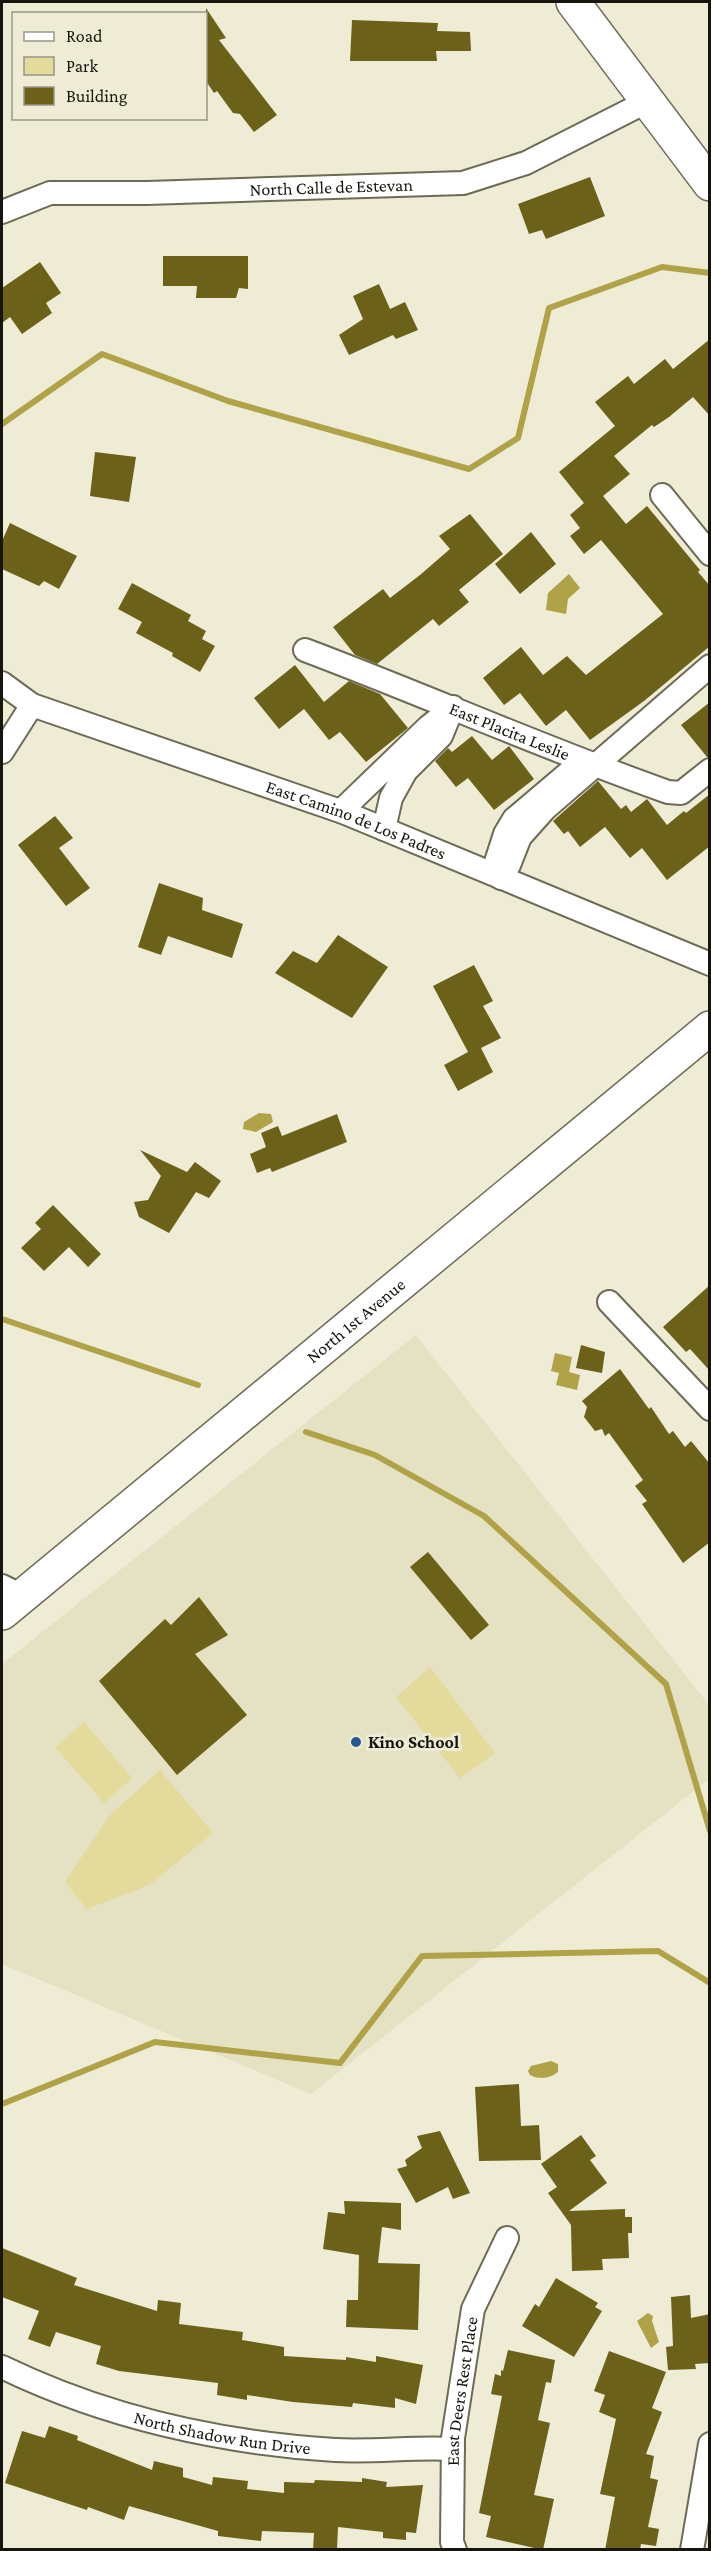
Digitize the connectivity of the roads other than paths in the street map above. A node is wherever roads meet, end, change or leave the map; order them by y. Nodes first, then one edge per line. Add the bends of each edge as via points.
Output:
1 (573, 2) edge
2 (646, 102) junction
3 (710, 184) edge
4 (2, 212) edge
5 (662, 495) dead end
6 (710, 554) edge
7 (305, 650) dead end
8 (710, 666) edge
9 (2, 684) edge
10 (32, 705) junction
11 (453, 707) junction
12 (2, 752) edge
13 (593, 766) junction
14 (710, 770) edge
15 (344, 812) junction
16 (384, 829) junction
17 (501, 878) junction
18 (710, 964) edge
19 (710, 1028) edge
20 (609, 1302) dead end
21 (701, 1388) edge
22 (710, 1409) edge
23 (8, 1598) edge
24 (507, 2238) dead end
25 (2, 2367) edge
26 (710, 2444) edge
27 (453, 2449) junction
28 (455, 2550) edge
29 (692, 2550) edge

1 - 2 main road
2 - 3 main road
2 - 4 street, North Calle de Estevan via 526,163 463,183 50,194
5 - 6 street
7 - 11 street, East Placita Leslie
8 - 13 street
9 - 10 street, East Camino de Los Padres
10 - 12 street
10 - 15 street, East Camino de Los Padres
11 - 13 street, East Placita Leslie
11 - 15 street via 411,743
11 - 16 street via 441,736 406,771 392,798
13 - 14 street, East Placita Leslie via 681,793
13 - 17 street via 573,769 514,819 496,862
15 - 16 street, East Camino de Los Padres
16 - 17 street, East Camino de Los Padres
17 - 18 street, East Camino de Los Padres
19 - 23 main road, North 1st Avenue
20 - 21 street
21 - 22 street
24 - 27 street, East Deers Rest Place via 473,2308
25 - 27 street, North Shadow Run Drive via 120,2413 218,2435 337,2450
26 - 29 street
27 - 28 street, East Deers Rest Place

